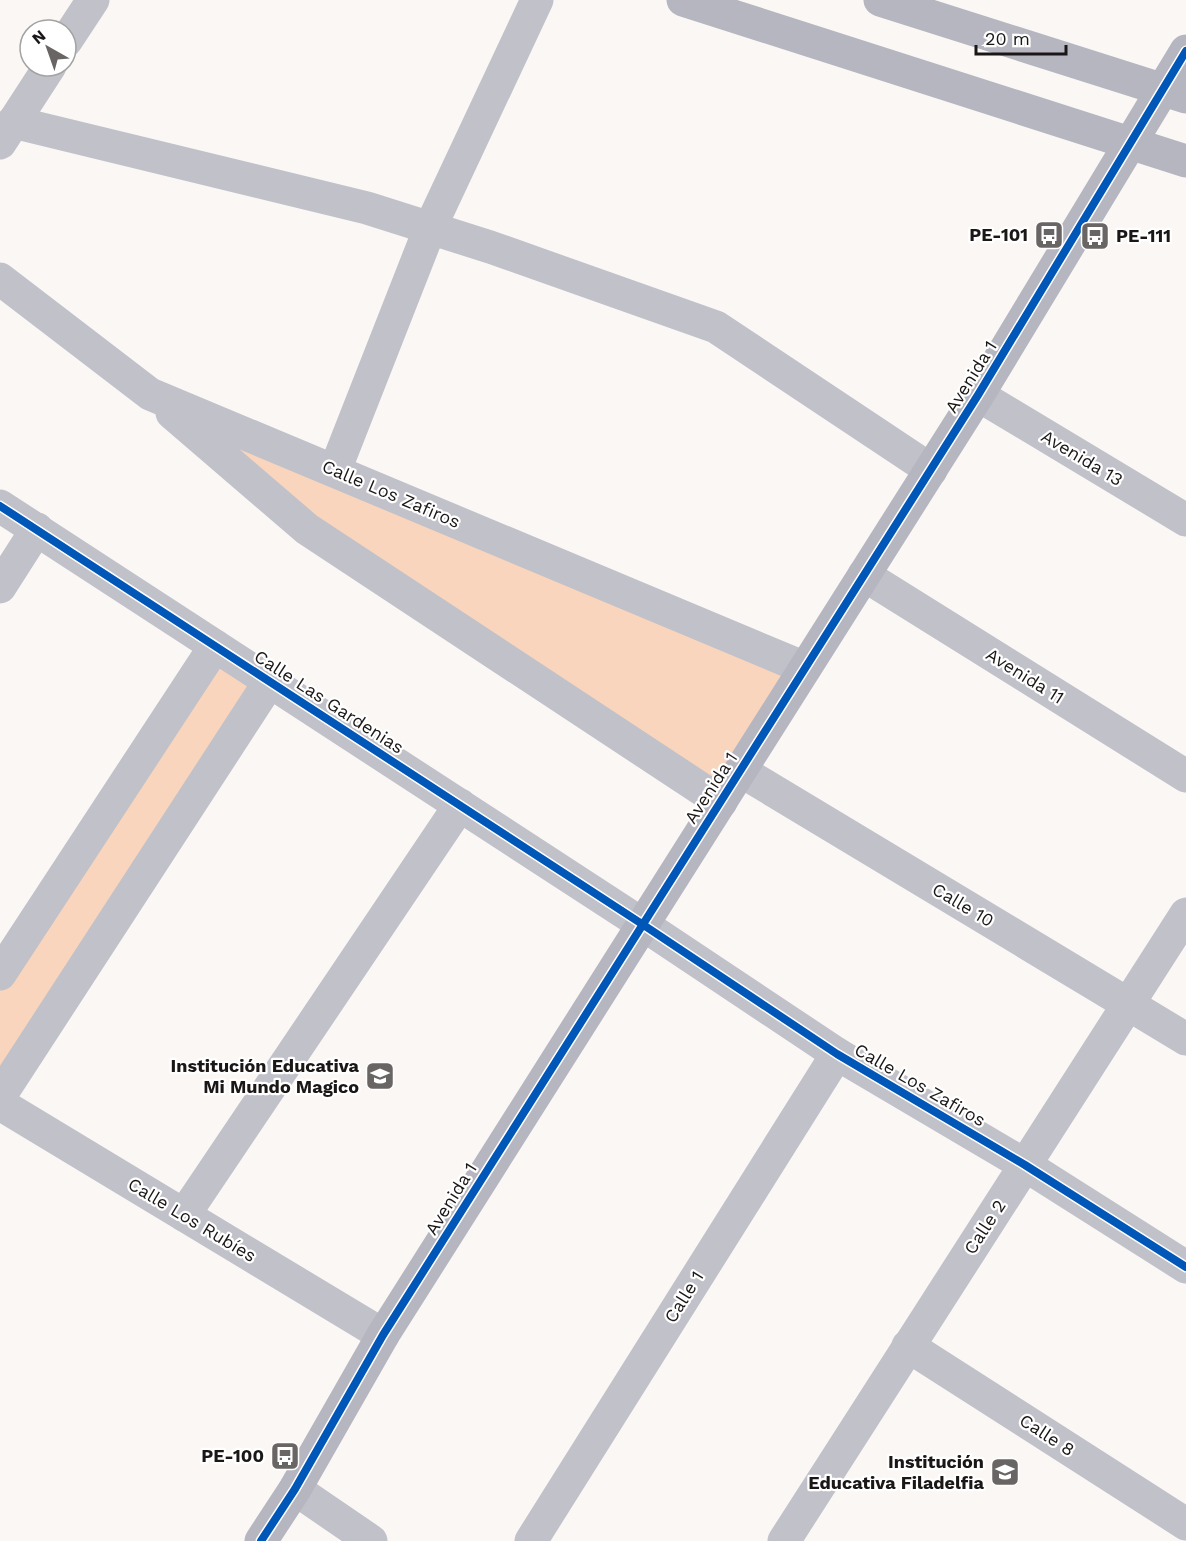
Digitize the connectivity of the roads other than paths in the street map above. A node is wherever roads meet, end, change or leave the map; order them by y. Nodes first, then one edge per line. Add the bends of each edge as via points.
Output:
1 (93, 0) edge
2 (537, 0) edge
3 (683, 0) edge
4 (880, 0) edge
5 (78, 23) edge
6 (1186, 51) edge
7 (42, 78) edge
8 (1174, 93) edge
9 (7, 133) edge
10 (1130, 144) junction
11 (1186, 161) edge
12 (430, 228) junction
13 (0, 279) edge
14 (150, 394) junction
15 (978, 395) junction
16 (335, 470) junction
17 (931, 470) junction
18 (0, 506) edge
19 (1186, 520) edge
20 (37, 530) junction
21 (864, 575) junction
22 (0, 586) edge
23 (215, 646) junction
24 (806, 668) junction
25 (270, 681) junction
26 (741, 771) junction
27 (1186, 776) edge
28 (721, 802) junction
29 (460, 805) junction
30 (1186, 914) edge
31 (642, 924) junction
32 (0, 974) edge
33 (1128, 1004) junction
34 (1186, 1040) edge
35 (837, 1054) junction
36 (0, 1096) edge
37 (0, 1104) edge
38 (1025, 1165) junction
39 (184, 1215) junction
40 (1186, 1267) edge
41 (383, 1335) junction
42 (908, 1346) junction
43 (295, 1489) junction
44 (1186, 1524) edge
45 (790, 1539) edge
46 (261, 1541) edge
47 (371, 1541) edge
48 (531, 1541) edge

1 - 5 street
2 - 12 street
3 - 10 street
4 - 8 street
6 - 8 street, Avenida 1
7 - 9 street
8 - 10 street, Avenida 1
9 - 12 street via 367,208
10 - 11 street
10 - 15 street, Avenida 1
12 - 16 street
12 - 17 street via 716,327
13 - 14 street, Calle Los Zafiros
14 - 16 street, Calle Los Zafiros
14 - 28 street via 306,529
15 - 17 street, Avenida 1
15 - 19 street, Avenida 13
16 - 24 street, Calle Los Zafiros
17 - 21 street, Avenida 1
18 - 20 street, Calle Las Gardenias
20 - 22 street
20 - 23 street, Calle Las Gardenias
21 - 24 street, Avenida 1
21 - 27 street, Avenida 11
23 - 25 street, Calle Las Gardenias
23 - 32 street
24 - 26 street, Avenida 1
25 - 29 street, Calle Las Gardenias
25 - 36 street
26 - 28 street, Avenida 1
26 - 33 street, Calle 10
28 - 31 street, Avenida 1
29 - 31 street, Calle Las Gardenias
29 - 39 street
30 - 33 street, Calle 2
31 - 35 street, Calle Los Zafiros
31 - 41 street, Avenida 1
33 - 34 street, Calle 10
33 - 38 street, Calle 2
35 - 38 street, Calle Los Zafiros
35 - 48 street, Calle 1
37 - 39 street, Calle Los Rubíes
38 - 40 street, Calle Los Zafiros
38 - 42 street, Calle 2
39 - 41 street, Calle Los Rubíes
41 - 43 street, Avenida 1
42 - 44 street, Calle 8
42 - 45 street, Calle 2
43 - 46 street, Avenida 1
43 - 47 street

